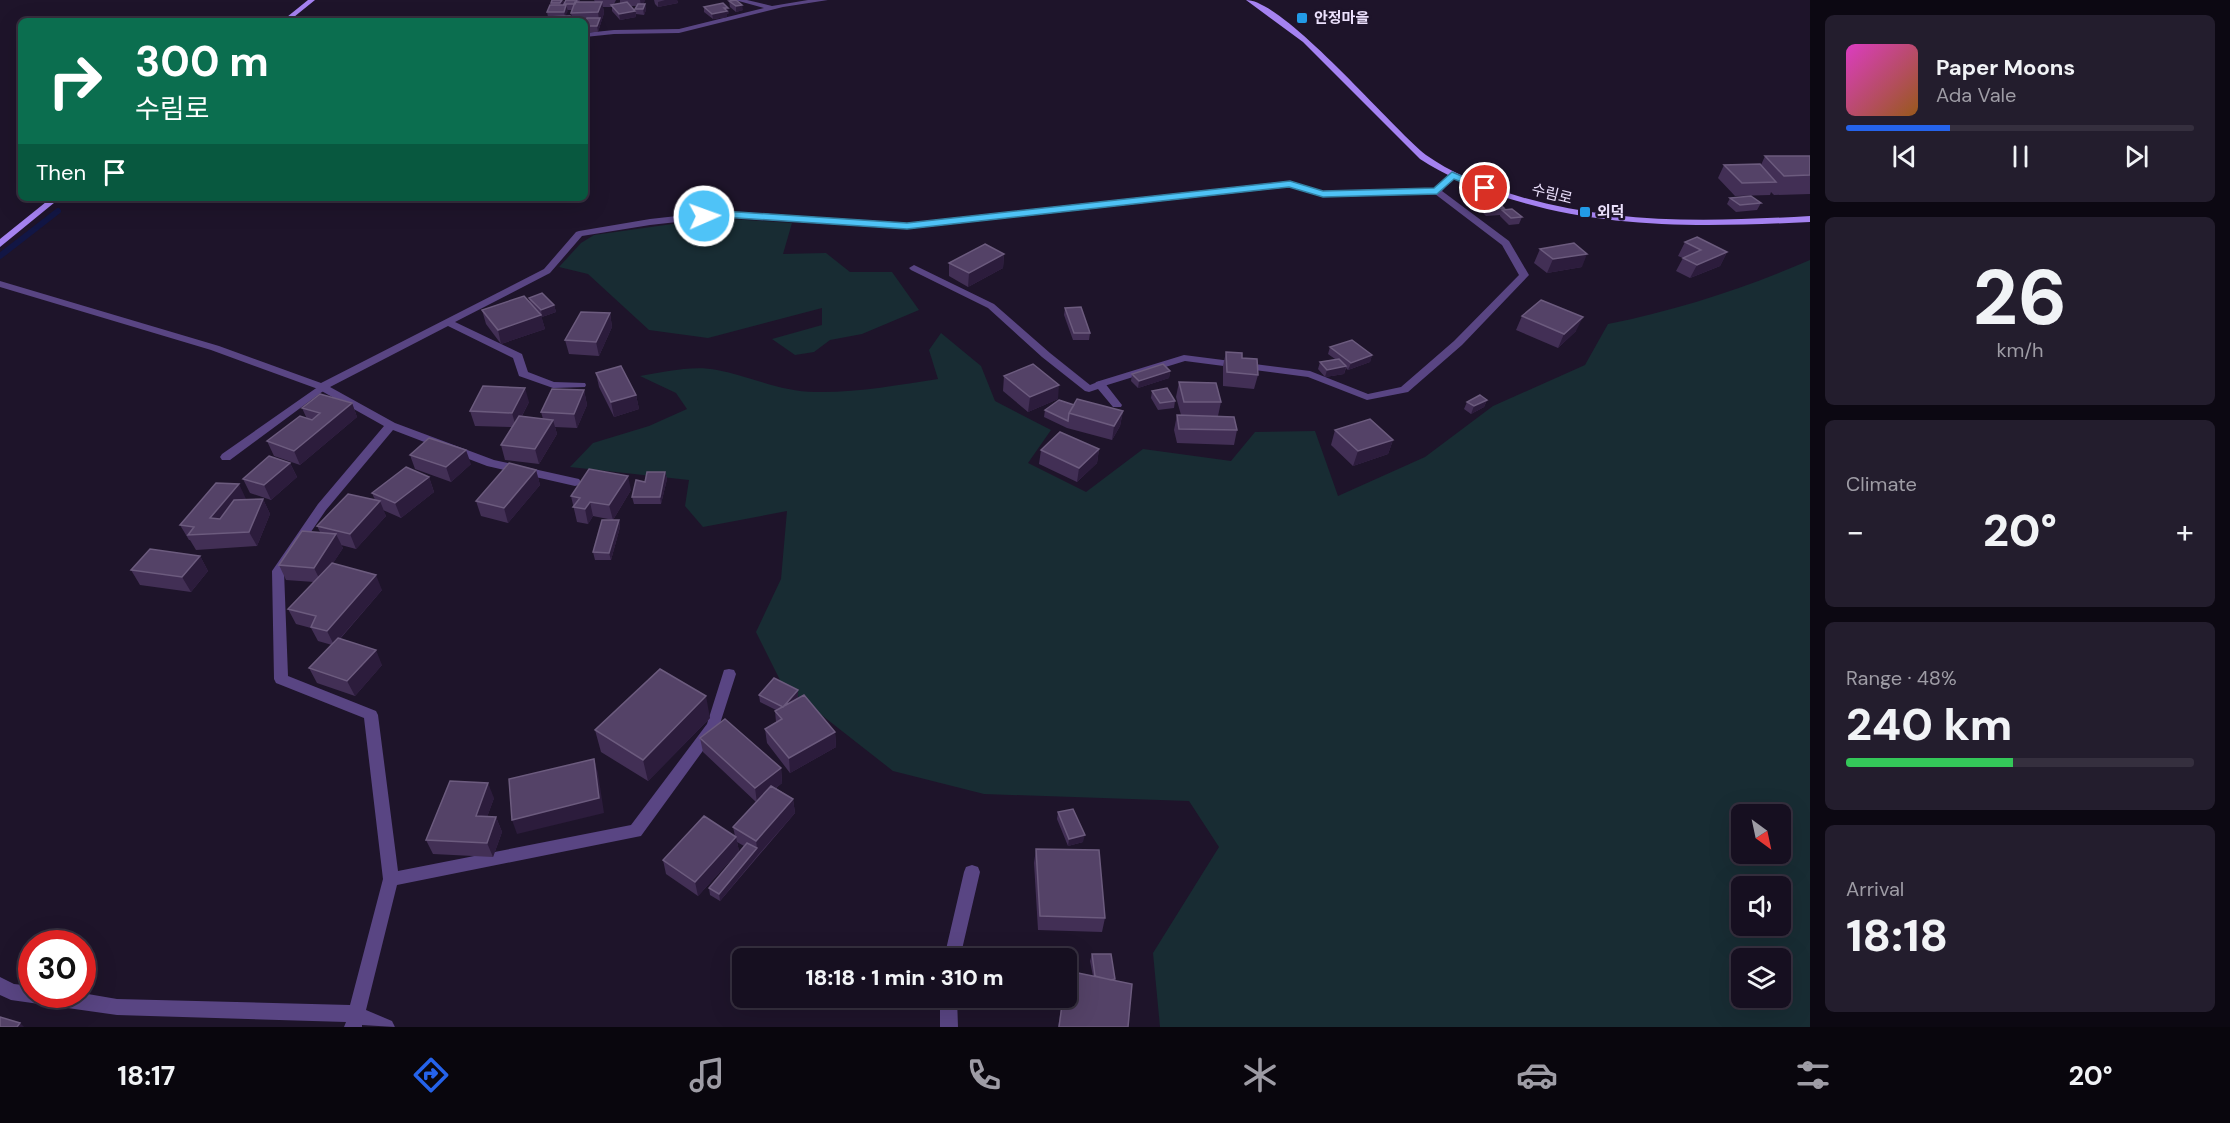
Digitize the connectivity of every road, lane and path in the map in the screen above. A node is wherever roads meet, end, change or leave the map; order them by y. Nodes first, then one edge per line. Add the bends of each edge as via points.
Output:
1 (312, 0) edge
2 (738, 0) edge
3 (825, 0) edge
4 (1249, 0) edge
5 (773, 8) junction
6 (289, 18) edge
7 (588, 35) edge
8 (1452, 175) junction
9 (1437, 191) junction
10 (52, 201) edge
11 (1810, 219) edge
12 (0, 244) edge
13 (914, 268) dead end
14 (0, 284) edge
15 (449, 323) junction
16 (1100, 384) junction
17 (581, 385) dead end
18 (322, 387) junction
19 (1117, 405) dead end
20 (391, 425) junction
21 (226, 457) dead end
22 (576, 482) dead end
23 (729, 674) dead end
24 (972, 872) dead end
25 (391, 879) junction
26 (954, 948) edge
27 (0, 985) edge
28 (18, 993) edge
29 (96, 1004) edge
30 (949, 1008) edge
31 (355, 1021) edge
32 (386, 1027) edge
33 (950, 1027) edge

1 - 6 main road
2 - 5 street
3 - 5 street
4 - 8 main road, 수림로 via 1281,20 1413,147
5 - 7 street via 679,31
8 - 9 street
8 - 11 main road, 수림로 via 1545,209 1607,220 1693,225
9 - 15 street via 1323,194 1290,184 907,226 722,214 650,222 579,234 547,271
9 - 16 street via 1506,243 1524,275 1458,343 1404,390 1368,397 1310,374 1184,358
10 - 12 main road
13 - 16 street via 991,306 1089,389
14 - 18 street via 215,348
15 - 17 street via 518,356 523,374 553,385
15 - 18 street
16 - 19 street
18 - 20 street
18 - 21 street
20 - 22 street via 491,464
20 - 25 street via 321,507 278,571 281,679 371,715
23 - 25 street via 713,726 636,831
24 - 26 street
25 - 31 street
27 - 28 street
29 - 31 street
30 - 33 street
31 - 32 street

